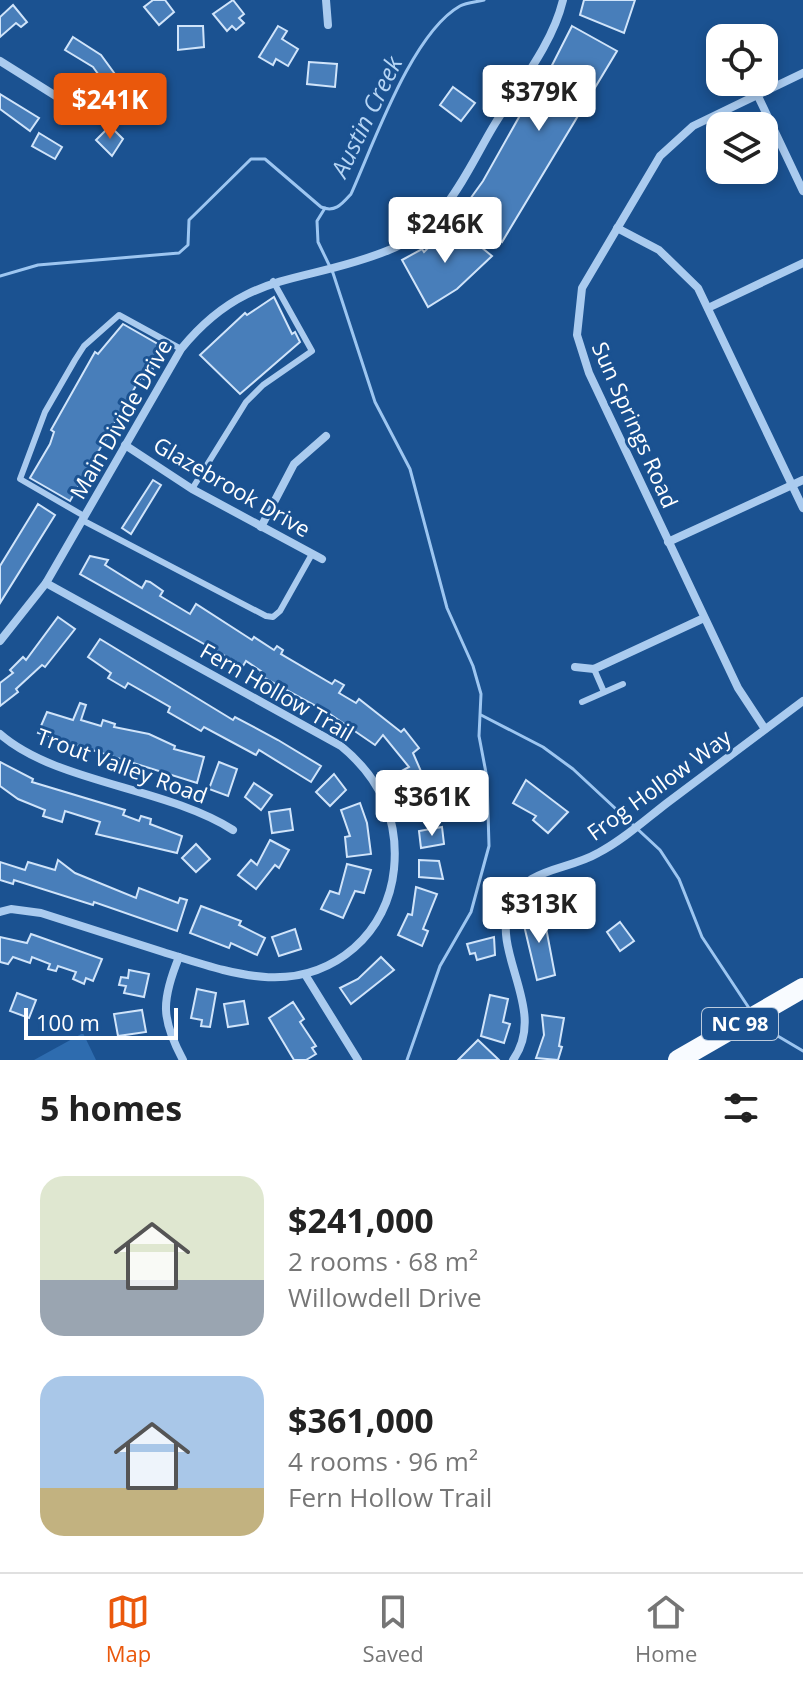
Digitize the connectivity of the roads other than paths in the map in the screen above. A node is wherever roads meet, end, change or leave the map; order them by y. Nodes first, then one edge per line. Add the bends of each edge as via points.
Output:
1 (326, 0) edge
2 (563, 0) edge
3 (328, 25) dead end
4 (0, 61) edge
5 (803, 73) edge
6 (778, 84) edge
7 (753, 96) edge
8 (758, 96) edge
9 (67, 103) dead end
10 (803, 191) edge
11 (617, 228) junction
12 (803, 263) edge
13 (273, 281) junction
14 (708, 308) junction
15 (181, 349) junction
16 (326, 436) dead end
17 (125, 445) junction
18 (803, 480) edge
19 (792, 485) junction
20 (192, 489) junction
21 (803, 508) edge
22 (83, 518) junction
23 (261, 527) junction
24 (668, 542) junction
25 (312, 554) junction
26 (322, 559) dead end
27 (46, 583) junction
28 (704, 618) junction
29 (0, 641) edge
30 (575, 667) dead end
31 (594, 669) junction
32 (623, 684) dead end
33 (604, 692) junction
34 (803, 701) edge
35 (582, 702) dead end
36 (765, 729) junction
37 (0, 734) edge
38 (233, 830) dead end
39 (0, 912) edge
40 (179, 957) junction
41 (306, 976) junction
42 (803, 988) edge
43 (183, 1060) edge
44 (358, 1060) edge
45 (513, 1060) edge
46 (678, 1060) edge

1 - 3 street
2 - 13 street, Main Divide Drive via 543,46 450,200 429,224 390,250
4 - 9 street
5 - 6 street, Sun Springs Road
7 - 11 street, Sun Springs Road via 674,141
8 - 10 street
11 - 14 street via 675,262
11 - 24 street, Sun Springs Road via 587,275 578,302 577,335 584,363
12 - 14 street
13 - 15 street, Main Divide Drive via 229,302
13 - 20 lane via 312,351 246,402
14 - 19 street
15 - 17 street, Main Divide Drive
15 - 22 lane via 119,315 84,346 45,412 20,479
16 - 23 street via 294,464
17 - 20 street, Glazebrook Drive
17 - 22 street, Main Divide Drive
18 - 19 street
19 - 21 street
19 - 24 street
20 - 23 street, Glazebrook Drive
22 - 25 lane via 266,616 280,611
22 - 27 street, Main Divide Drive
23 - 25 street, Glazebrook Drive
24 - 28 street, Sun Springs Road
25 - 26 street, Glazebrook Drive
27 - 29 street, Main Divide Drive
27 - 41 street, Fern Hollow Trail via 341,746 375,780 394,831 392,886 365,938 342,958
28 - 31 street
28 - 36 street, Sun Springs Road
30 - 31 street
31 - 33 lane
32 - 33 lane
33 - 35 lane
34 - 36 street, Frog Hollow Way
36 - 45 street, Frog Hollow Way via 599,853 542,872 516,892 506,930 526,1024
37 - 38 street, Trout Valley Road via 44,760 204,812
39 - 40 street, Fern Hollow Trail via 41,913
40 - 41 street, Fern Hollow Trail via 232,974
40 - 43 street via 164,1013
41 - 44 street
42 - 46 highway, NC 98

